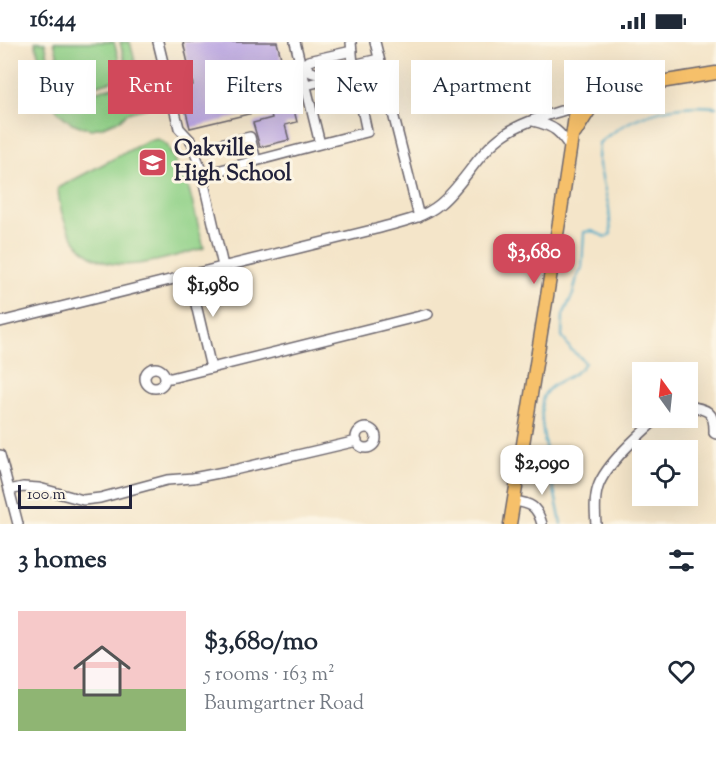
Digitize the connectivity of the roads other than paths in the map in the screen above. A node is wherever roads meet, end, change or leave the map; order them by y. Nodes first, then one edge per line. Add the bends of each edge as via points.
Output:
1 (158, 42) edge
2 (296, 42) edge
3 (375, 42) edge
4 (352, 46) edge
5 (379, 59) joint
6 (304, 68) junction
7 (716, 73) edge
8 (315, 74) edge
9 (665, 81) edge
10 (315, 82) edge
11 (306, 85) junction
12 (564, 110) edge
13 (363, 114) edge
14 (575, 114) edge
15 (587, 114) edge
16 (533, 121) junction
17 (572, 143) junction
18 (320, 144) junction
19 (194, 150) junction
20 (256, 161) junction
21 (202, 175) junction
22 (419, 217) junction
23 (223, 266) junction
24 (189, 275) junction
25 (428, 314) dead end
26 (0, 322) edge
27 (211, 368) junction
28 (166, 378) dead end
29 (698, 408) edge
30 (648, 428) edge
31 (716, 434) edge
32 (357, 441) dead end
33 (0, 455) edge
34 (9, 490) junction
35 (513, 501) junction
36 (18, 524) edge
37 (510, 524) edge
38 (542, 524) edge
39 (596, 524) edge

1 - 19 street via 179,128
2 - 6 street
3 - 5 street
4 - 6 street via 308,61
5 - 22 street
6 - 8 street
6 - 11 street
7 - 9 main road
10 - 11 street
11 - 18 street
12 - 16 street
13 - 18 street via 367,132
14 - 17 main road
15 - 17 main road
16 - 17 street via 547,124
16 - 22 street via 494,142 440,205
17 - 35 main road
18 - 20 street
19 - 20 street via 250,137
19 - 21 street
20 - 21 street
21 - 23 street
22 - 23 street
23 - 24 street
24 - 26 street
24 - 27 street
25 - 27 street
27 - 28 street
29 - 31 street via 711,414
30 - 39 street via 602,477 596,494
32 - 34 street via 234,470 167,480 100,498 83,500 39,488
33 - 34 street
34 - 36 street
35 - 37 main road
35 - 38 street via 532,506

